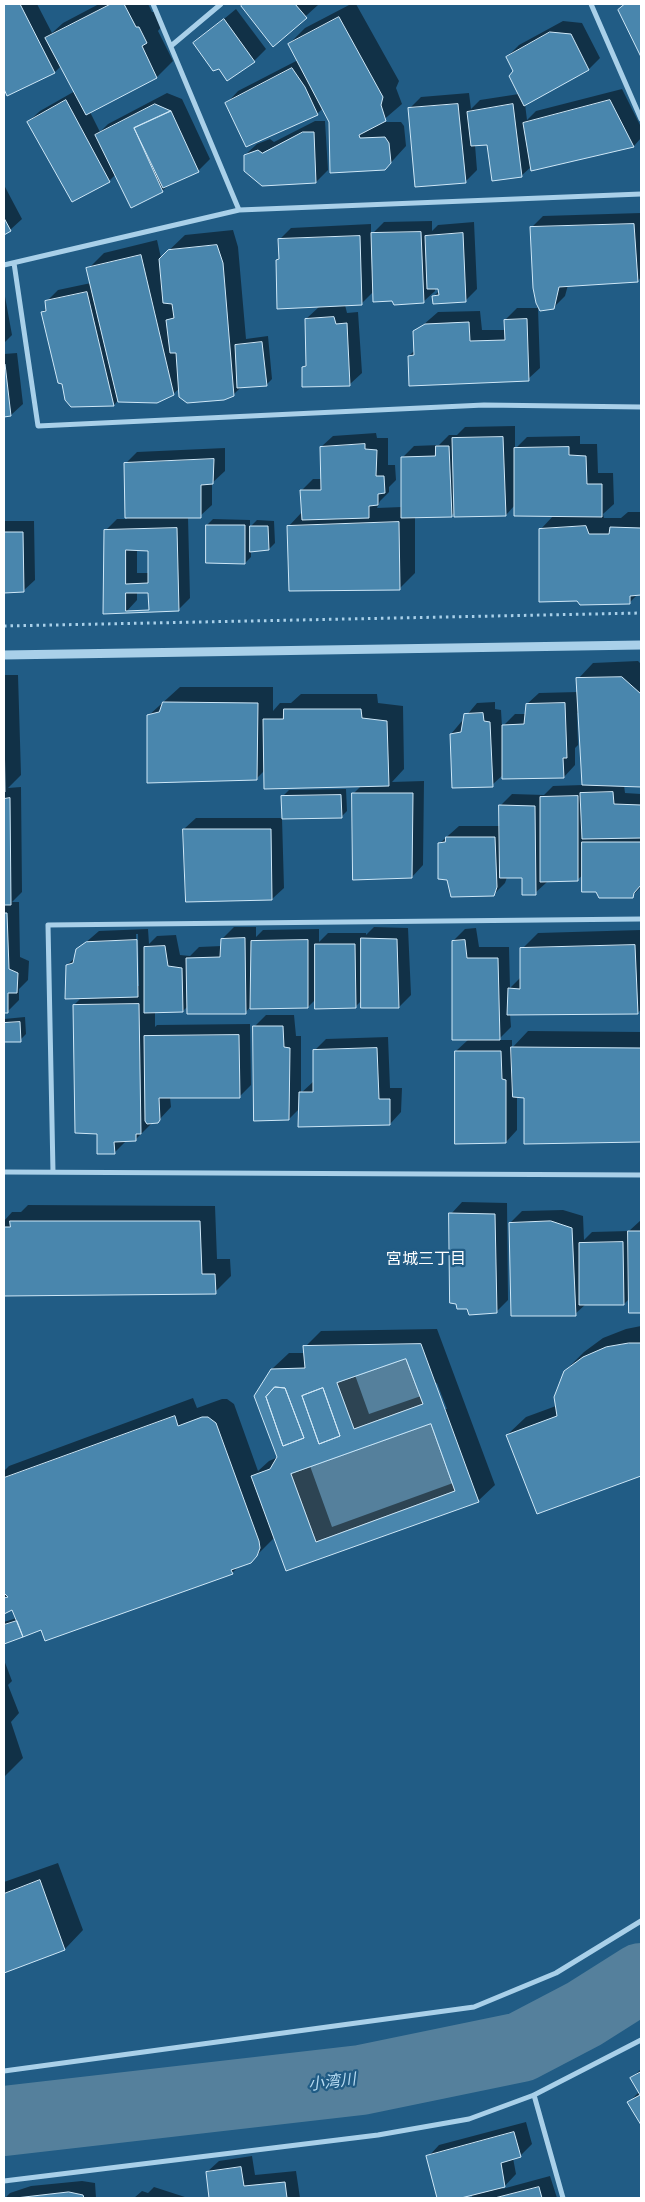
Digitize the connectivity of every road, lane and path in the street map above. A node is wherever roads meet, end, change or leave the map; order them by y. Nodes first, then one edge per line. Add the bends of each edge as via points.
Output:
1 (153, 4) edge
2 (221, 4) edge
3 (592, 4) edge
4 (171, 46) junction
5 (641, 119) edge
6 (641, 194) edge
7 (239, 210) junction
8 (14, 263) junction
9 (4, 265) edge
10 (641, 407) edge
11 (641, 613) edge
12 (4, 626) edge
13 (641, 645) edge
14 (4, 655) edge
15 (641, 919) edge
16 (4, 1172) edge
17 (53, 1172) junction
18 (641, 1175) edge
19 (641, 1921) edge
20 (641, 2040) edge
21 (4, 2071) edge
22 (534, 2095) junction
23 (4, 2181) edge
24 (563, 2198) edge

1 - 4 street
2 - 4 street
3 - 5 street
4 - 7 street
6 - 7 street
7 - 8 street
8 - 9 street
8 - 10 street via 38,426 484,406
11 - 12 path
13 - 14 street
15 - 17 street via 48,925
16 - 17 street
17 - 18 street
19 - 21 street via 556,1973 474,2007
20 - 22 street
22 - 23 street via 469,2120 378,2135
22 - 24 street

